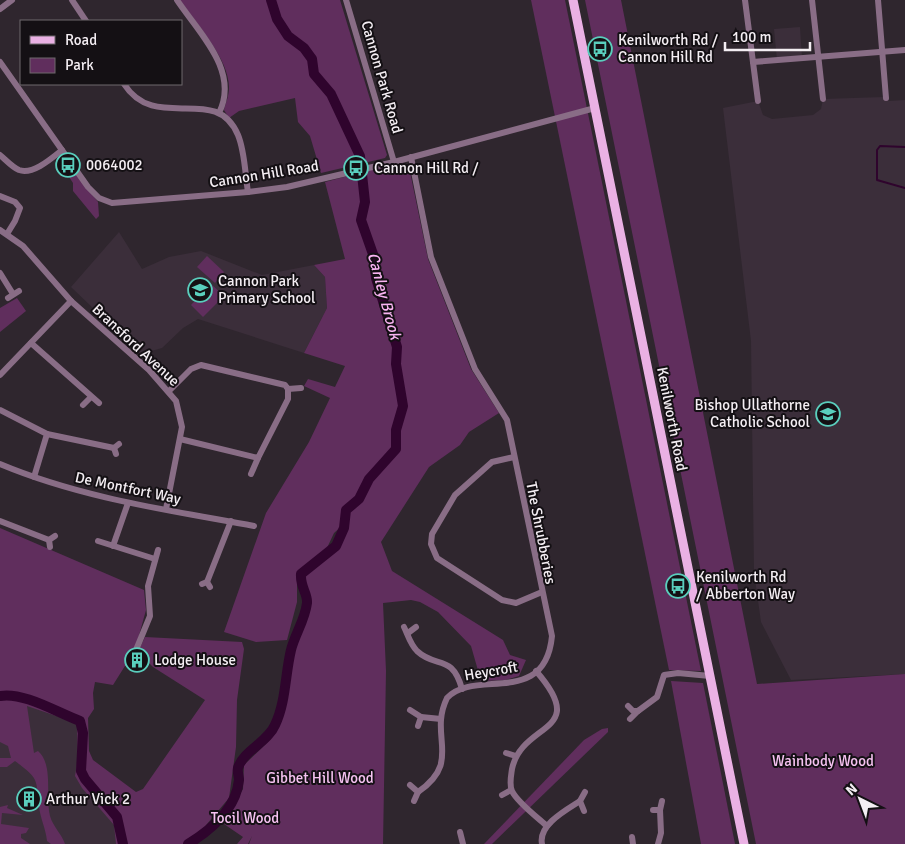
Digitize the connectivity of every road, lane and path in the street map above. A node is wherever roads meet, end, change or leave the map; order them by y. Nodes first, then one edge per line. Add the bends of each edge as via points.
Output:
1 (12, 0) edge
2 (176, 0) edge
3 (346, 0) edge
4 (573, 0) edge
5 (744, 0) edge
6 (812, 0) edge
7 (878, 0) edge
8 (72, 1) edge
9 (0, 9) edge
10 (85, 20) edge
11 (905, 50) edge
12 (882, 52) junction
13 (818, 57) junction
14 (0, 62) edge
15 (752, 62) junction
16 (125, 85) edge
17 (886, 98) dead end
18 (823, 99) dead end
19 (758, 101) dead end
20 (595, 108) junction
21 (219, 113) junction
22 (62, 150) junction
23 (0, 154) edge
24 (411, 157) junction
25 (394, 162) junction
26 (248, 192) junction
27 (0, 196) edge
28 (0, 230) edge
29 (7, 234) junction
30 (0, 273) edge
31 (14, 295) dead end
32 (71, 301) junction
33 (31, 343) junction
34 (0, 375) edge
35 (301, 388) dead end
36 (288, 389) junction
37 (169, 390) junction
38 (91, 397) junction
39 (99, 403) dead end
40 (83, 406) dead end
41 (0, 410) edge
42 (47, 434) junction
43 (180, 439) junction
44 (116, 449) dead end
45 (514, 457) junction
46 (258, 458) junction
47 (0, 464) edge
48 (251, 474) dead end
49 (34, 477) junction
50 (128, 503) junction
51 (166, 509) junction
52 (0, 521) edge
53 (230, 521) junction
54 (254, 526) dead end
55 (96, 540) dead end
56 (51, 541) dead end
57 (114, 546) junction
58 (158, 550) dead end
59 (155, 559) junction
60 (206, 584) dead end
61 (542, 592) junction
62 (416, 627) dead end
63 (128, 664) dead end
64 (536, 671) junction
65 (710, 676) junction
66 (462, 689) junction
67 (628, 706) dead end
68 (410, 710) dead end
69 (638, 711) junction
70 (421, 717) junction
71 (441, 719) junction
72 (630, 719) dead end
73 (418, 726) dead end
74 (506, 753) dead end
75 (516, 756) junction
76 (410, 785) dead end
77 (511, 790) junction
78 (418, 792) junction
79 (585, 792) dead end
80 (502, 795) dead end
81 (414, 801) dead end
82 (580, 801) junction
83 (662, 801) dead end
84 (584, 810) dead end
85 (652, 810) dead end
86 (660, 810) junction
87 (547, 826) junction
88 (460, 832) dead end
89 (463, 844) edge
90 (542, 844) edge
91 (658, 844) edge
92 (744, 844) edge

1 - 9 street
2 - 21 street via 224,73 226,96
3 - 25 street, Cannon Park Road
4 - 20 main road, Kenilworth Road
5 - 15 street
6 - 13 street
7 - 12 street
8 - 10 street
11 - 12 street
12 - 13 street
12 - 17 street
13 - 15 street
13 - 18 street
14 - 22 street, Cannon Hill Road
15 - 19 street
16 - 21 street via 135,96 154,107 171,110 201,108
20 - 24 street, Cannon Hill Road
20 - 65 main road, Kenilworth Road
21 - 26 street via 232,125 239,138
22 - 23 street via 26,171 18,170
22 - 26 street, Cannon Hill Road via 93,193 112,203
24 - 25 street, Cannon Hill Road
24 - 45 street, The Shrubberies via 431,257 475,368 506,420
25 - 26 street, Cannon Hill Road
27 - 29 street via 15,202 20,208
28 - 29 street, Bransford Avenue
29 - 32 street, Bransford Avenue via 26,249
30 - 31 street
32 - 33 street
32 - 37 street, Bransford Avenue
33 - 34 street
33 - 38 street
35 - 36 street
36 - 37 street via 284,384 201,365 191,369
36 - 46 street via 288,399
37 - 43 street, Bransford Avenue via 180,414
38 - 39 street
38 - 40 street
41 - 42 street
42 - 44 street
42 - 49 street
43 - 46 street
43 - 51 street, Bransford Avenue
45 - 61 street, The Shrubberies
45 - 61 street, The Shrubberies via 492,462 455,495 432,534 431,544 438,558 502,600 516,603
46 - 48 street
47 - 49 street, De Montfort Way
49 - 50 street, De Montfort Way
50 - 51 street, De Montfort Way
50 - 57 street
51 - 53 street, De Montfort Way
52 - 56 street
53 - 54 street, De Montfort Way
53 - 60 street
55 - 57 street
57 - 59 street
58 - 59 street
59 - 63 street via 148,586 151,609 148,630
61 - 64 street, Heycroft via 552,636 549,654
62 - 66 street via 406,630 418,652 448,664
64 - 66 street, Heycroft via 518,681
64 - 75 street via 554,693 557,712 549,726 523,746
65 - 69 street via 678,672 664,675 657,697
65 - 92 main road, Kenilworth Road
66 - 71 street, Heycroft via 447,698
67 - 69 street
68 - 70 street
69 - 72 street
70 - 71 street
70 - 73 street
71 - 78 street, Heycroft via 442,764 434,780
74 - 75 street
75 - 77 street
76 - 78 street
77 - 80 street
77 - 87 street
78 - 81 street, Heycroft
79 - 82 street
82 - 84 street
82 - 87 street
83 - 86 street
85 - 86 street
86 - 91 street
87 - 90 street via 541,836
88 - 89 street

